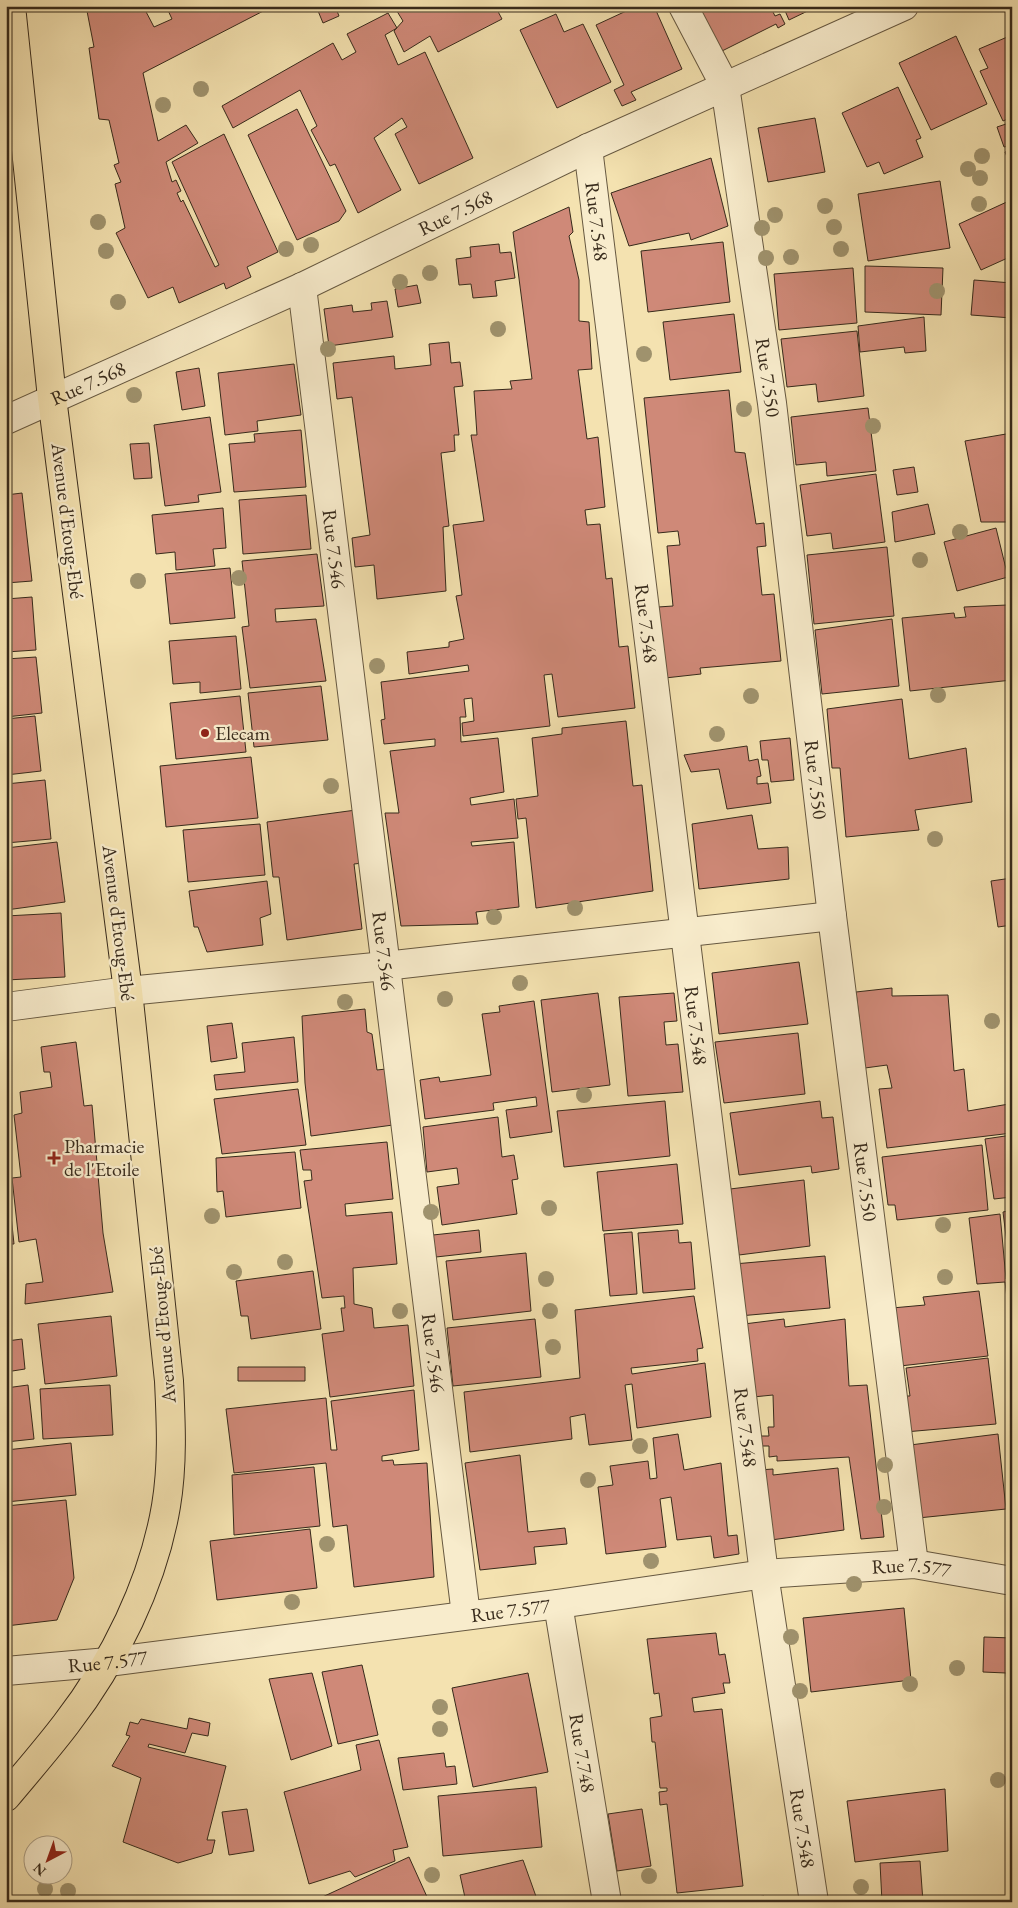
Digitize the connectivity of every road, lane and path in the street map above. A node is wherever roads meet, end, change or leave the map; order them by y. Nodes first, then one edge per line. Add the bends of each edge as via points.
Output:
1 (11, 6) edge
2 (683, 6) edge
3 (904, 6) edge
4 (725, 86) junction
5 (588, 148) junction
6 (302, 287) junction
7 (52, 398) junction
8 (6, 420) edge
9 (832, 916) junction
10 (685, 932) junction
11 (385, 966) junction
12 (128, 991) junction
13 (6, 1007) edge
14 (914, 1564) junction
15 (764, 1574) junction
16 (1012, 1581) edge
17 (558, 1604) junction
18 (466, 1615) junction
19 (108, 1662) junction
20 (6, 1671) edge
21 (6, 1797) edge
22 (607, 1902) edge
23 (814, 1902) edge

1 - 7 main road, Avenue d'Etoug-Ebé
2 - 4 street, Rue 7.550
3 - 4 street, Rue 7.568
4 - 5 street, Rue 7.568
4 - 9 street, Rue 7.550 via 772,402
5 - 6 street, Rue 7.568
5 - 10 street, Rue 7.548
6 - 7 street, Rue 7.568
6 - 11 street, Rue 7.546
7 - 8 street, Rue 7.568
7 - 12 main road, Avenue d'Etoug-Ebé
9 - 10 street
9 - 14 street, Rue 7.550
10 - 11 street
10 - 15 street, Rue 7.548
11 - 12 street
11 - 18 street, Rue 7.546
12 - 13 street
12 - 19 main road, Avenue d'Etoug-Ebé via 169,1381 172,1440 166,1506 147,1581
14 - 15 street, Rue 7.577
14 - 16 street, Rue 7.577
15 - 17 street, Rue 7.577
15 - 23 street, Rue 7.548
17 - 18 street, Rue 7.577
17 - 22 street, Rue 7.748
18 - 19 street, Rue 7.577
19 - 20 street, Rue 7.577
19 - 21 main road, Avenue d'Etoug-Ebé via 67,1723

